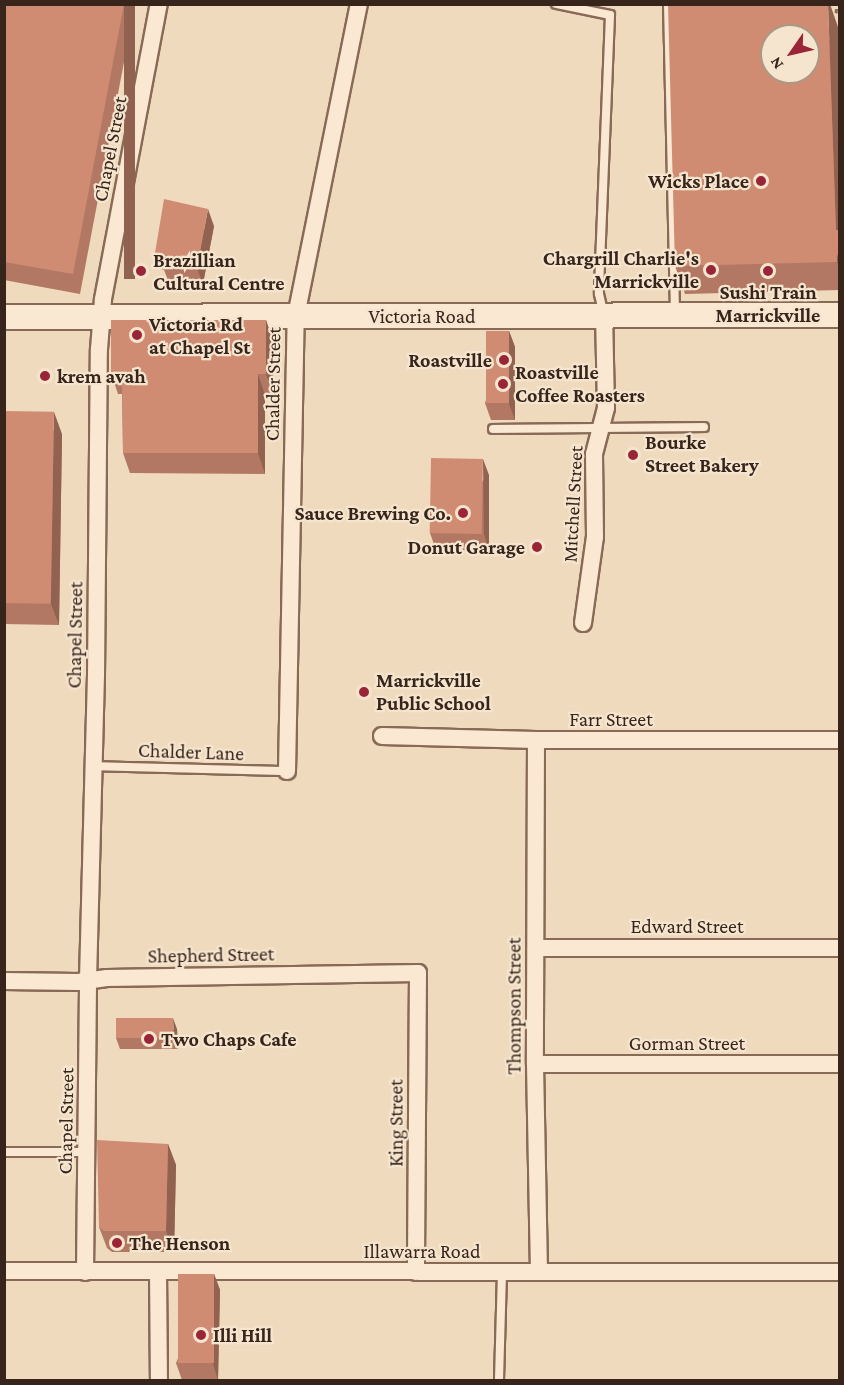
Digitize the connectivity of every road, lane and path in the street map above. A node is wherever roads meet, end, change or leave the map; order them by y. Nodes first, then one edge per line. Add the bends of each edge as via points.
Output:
1 (159, 4) edge
2 (359, 4) edge
3 (556, 4) edge
4 (668, 4) edge
5 (837, 4) edge
6 (824, 13) edge
7 (836, 13) junction
8 (836, 25) dead end
9 (675, 315) junction
10 (840, 315) edge
11 (102, 316) junction
12 (296, 316) junction
13 (604, 316) junction
14 (4, 317) edge
15 (600, 427) junction
16 (704, 427) dead end
17 (493, 429) dead end
18 (583, 623) dead end
19 (382, 736) dead end
20 (536, 740) junction
21 (840, 740) edge
22 (93, 766) junction
23 (287, 771) joint
24 (536, 948) junction
25 (840, 948) edge
26 (418, 973) joint
27 (88, 980) junction
28 (4, 981) edge
29 (535, 1064) junction
30 (840, 1064) edge
31 (4, 1152) edge
32 (87, 1152) junction
33 (4, 1271) edge
34 (158, 1271) junction
35 (539, 1271) junction
36 (85, 1272) junction
37 (416, 1272) junction
38 (502, 1272) junction
39 (840, 1272) edge
40 (159, 1380) edge
41 (499, 1380) edge

1 - 11 street, Chapel Street
2 - 12 street, Chalder Street
3 - 13 lane via 610,15 599,294
4 - 9 lane
5 - 7 path
6 - 7 path
7 - 8 path
9 - 10 main road, Victoria Road
9 - 13 main road, Victoria Road
11 - 12 main road, Victoria Road
11 - 14 main road, Victoria Road
11 - 22 street, Chapel Street
12 - 13 main road, Victoria Road
12 - 23 street, Chalder Street
13 - 15 street, Mitchell Street via 606,408
15 - 16 lane
15 - 17 lane
15 - 18 street, Mitchell Street via 594,454 595,537
19 - 20 street, Farr Street
20 - 21 street, Farr Street
20 - 24 street, Thompson Street
22 - 23 lane, Chalder Lane
22 - 27 street, Chapel Street
24 - 25 street, Edward Street
24 - 29 street, Thompson Street
26 - 27 street, Shepherd Street
26 - 37 street, King Street
27 - 28 street, Shepherd Street
27 - 32 street, Chapel Street
29 - 30 street, Gorman Street
29 - 35 street, Thompson Street
31 - 32 lane
32 - 36 street, Chapel Street
33 - 36 street, Illawarra Road
34 - 36 street, Illawarra Road
34 - 37 street, Illawarra Road
34 - 40 street
35 - 38 street, Illawarra Road
35 - 39 street, Illawarra Road
37 - 38 street, Illawarra Road
38 - 41 lane

